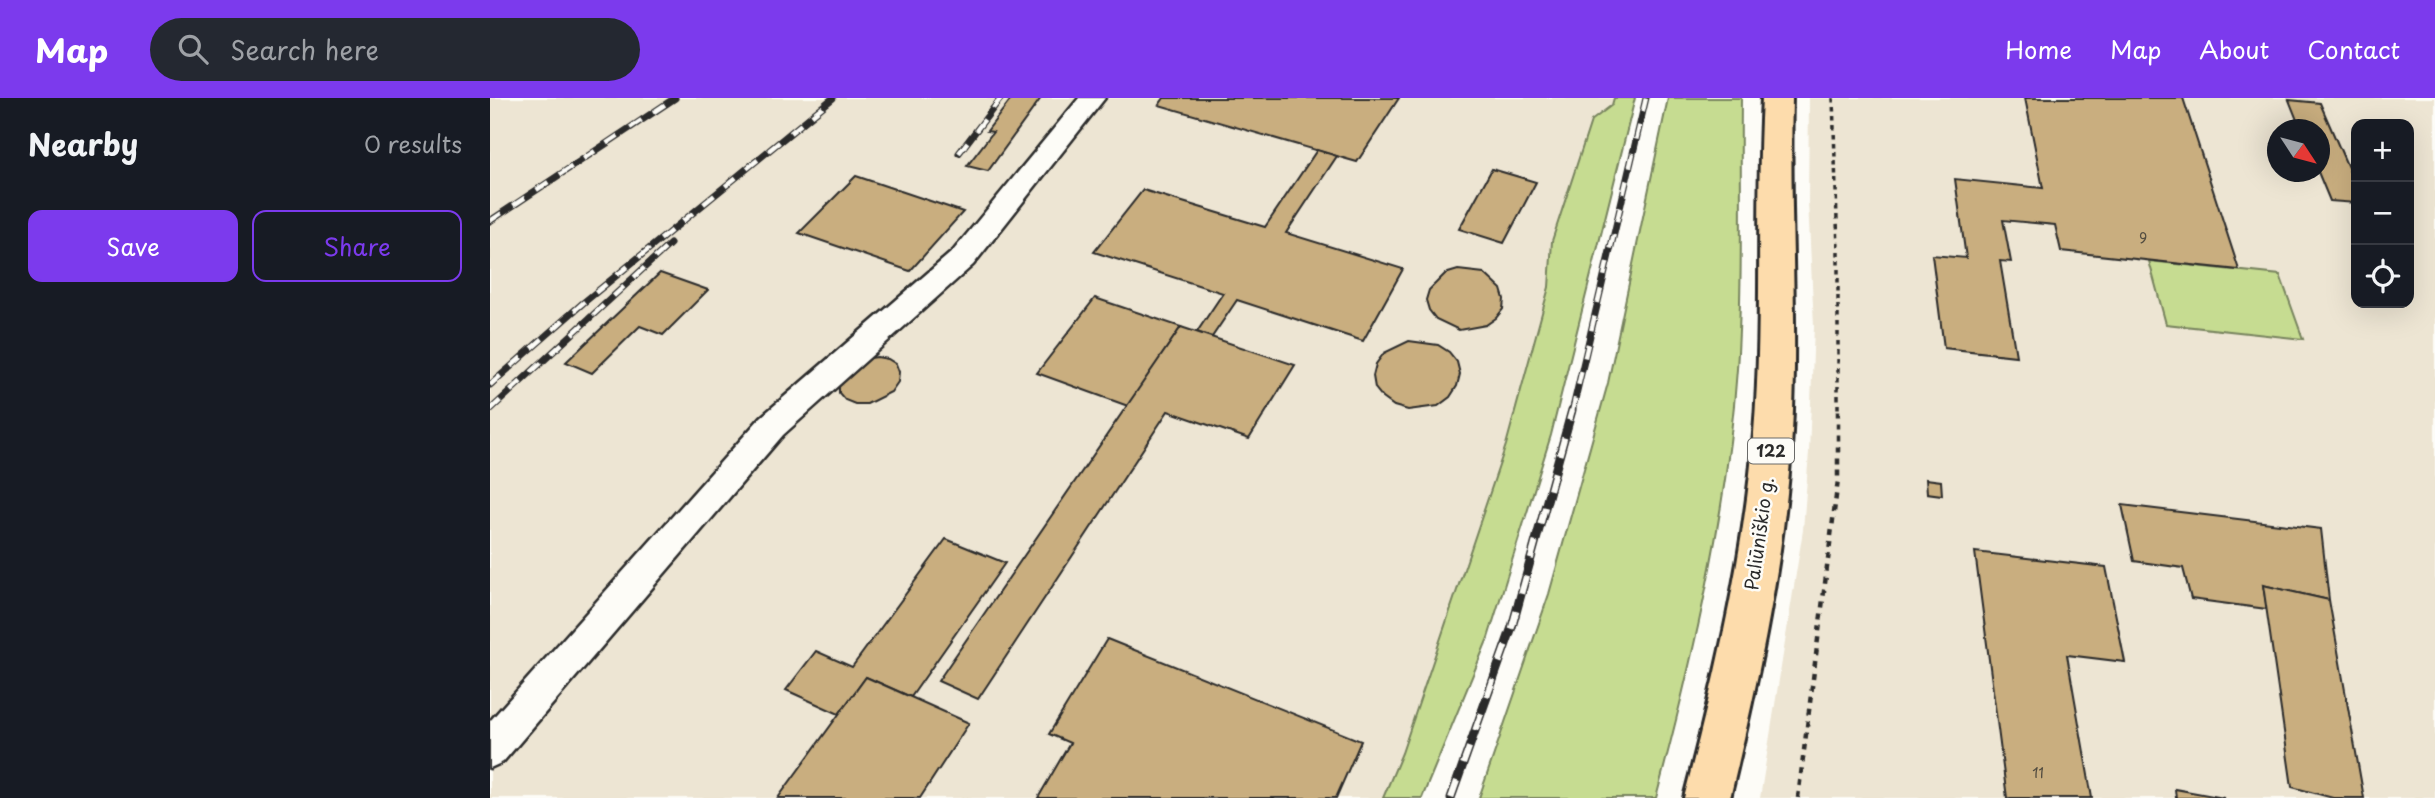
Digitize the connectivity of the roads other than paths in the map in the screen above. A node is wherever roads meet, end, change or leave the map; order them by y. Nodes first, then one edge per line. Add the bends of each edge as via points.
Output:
1 (1093, 98) edge
2 (1777, 98) edge
3 (490, 749) edge
4 (1707, 798) edge

1 - 3 street via 963,258 772,426
2 - 4 main road, Paliūniškio g. / 122 via 1773,435 1746,624

